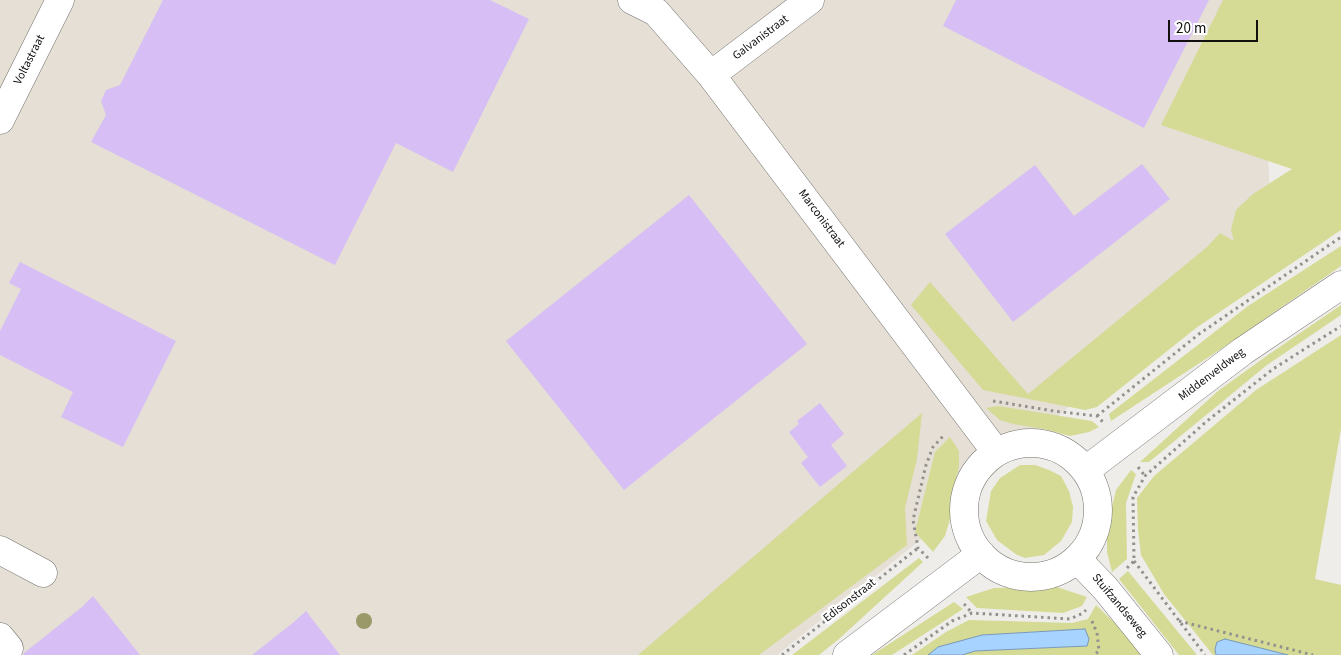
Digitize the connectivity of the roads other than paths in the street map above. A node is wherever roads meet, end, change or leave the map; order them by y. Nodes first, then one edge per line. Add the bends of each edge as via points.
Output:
1 (60, 0) edge
2 (632, 0) edge
3 (810, 0) edge
4 (712, 75) junction
5 (0, 120) edge
6 (1341, 285) edge
7 (996, 452) junction
8 (1086, 470) junction
9 (0, 550) edge
10 (981, 554) junction
11 (1077, 559) junction
12 (43, 573) dead end
13 (847, 655) edge
14 (1159, 655) edge

1 - 5 street, Voltastraat
2 - 4 street, Marconistraat via 656,12
3 - 4 street, Galvanistraat
4 - 7 street, Marconistraat
6 - 8 street, Middenveldweg via 1243,351
7 - 8 street via 1015,445 1035,443 1054,447 1072,456
7 - 10 street via 970,481 965,500 970,538
8 - 11 street via 1094,484 1098,516 1092,539
9 - 12 street
10 - 11 street via 997,568 1017,576 1039,576 1060,571
10 - 13 street
11 - 14 street, Stuifzandseweg

